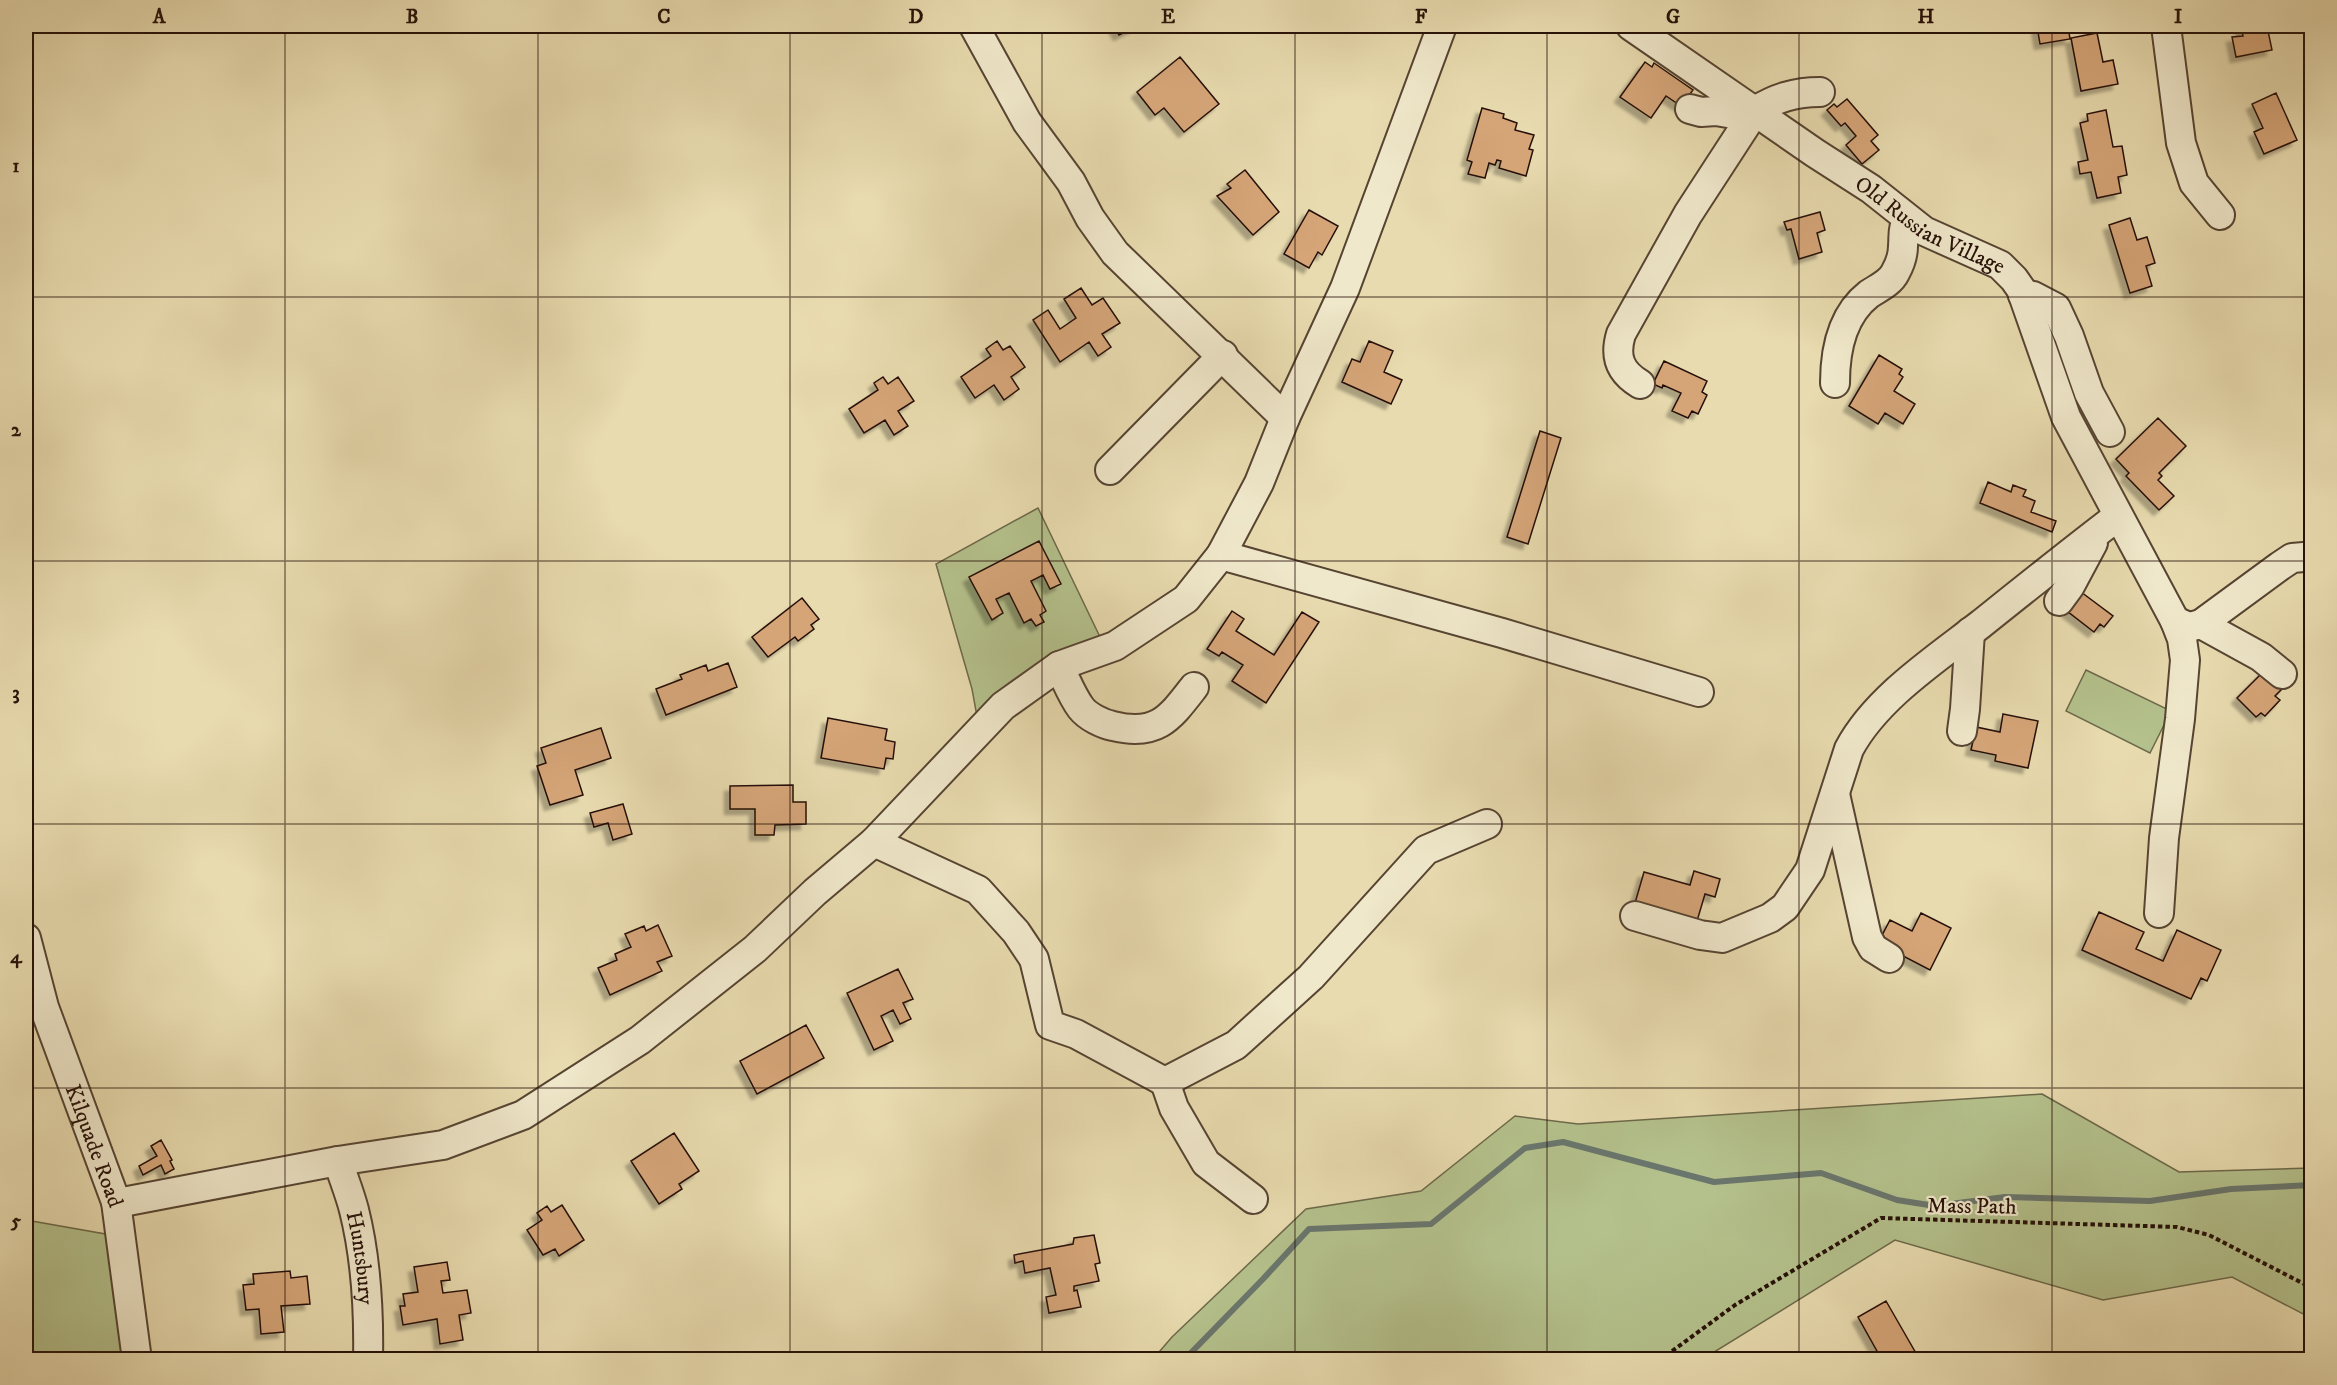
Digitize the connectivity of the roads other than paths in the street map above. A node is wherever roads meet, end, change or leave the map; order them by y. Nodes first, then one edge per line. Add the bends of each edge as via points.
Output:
1 (974, 26) edge
2 (1442, 26) edge
3 (1631, 26) edge
4 (2166, 26) edge
5 (1664, 34) edge
6 (1820, 92) dead end
7 (1690, 109) dead end
8 (1753, 114) junction
9 (2220, 215) dead end
10 (1907, 220) junction
11 (2023, 295) junction
12 (1223, 355) junction
13 (1835, 383) dead end
14 (1640, 384) dead end
15 (1285, 418) junction
16 (2110, 432) dead end
17 (1110, 470) dead end
18 (2118, 516) junction
19 (2092, 536) junction
20 (1221, 555) junction
21 (2304, 556) dead end
22 (2059, 601) dead end
23 (2188, 623) junction
24 (1970, 632) junction
25 (1059, 666) junction
26 (2282, 674) dead end
27 (1194, 687) dead end
28 (1699, 692) dead end
29 (1962, 731) dead end
30 (1834, 792) junction
31 (1487, 824) dead end
32 (874, 842) junction
33 (2159, 913) dead end
34 (1635, 916) dead end
35 (26, 938) edge
36 (1889, 958) dead end
37 (1165, 1082) junction
38 (338, 1161) junction
39 (1253, 1199) dead end
40 (116, 1202) junction
41 (137, 1359) edge
42 (368, 1359) edge

1 - 12 street via 1028,122 1115,253
2 - 15 street via 1345,288
3 - 5 street, Old Russian Village
4 - 9 street via 2181,143 2194,183
5 - 8 street, Old Russian Village
6 - 8 street via 1784,96
7 - 8 street
8 - 10 street, Old Russian Village via 1871,189
8 - 14 street via 1688,214 1621,334 1618,356 1625,373
10 - 11 street, Old Russian Village via 2000,265
10 - 13 street via 1894,276 1859,303 1839,340
11 - 16 street via 2056,308 2089,393
11 - 18 street, Old Russian Village via 2066,417
12 - 15 street
12 - 17 street
15 - 20 street via 1259,483
18 - 19 street
18 - 23 street, Old Russian Village
19 - 22 street via 2093,543
19 - 24 street
20 - 25 street via 1186,598 1115,646
20 - 28 street
21 - 23 street via 2292,558
23 - 26 street via 2261,657
23 - 33 street, Old Russian Village via 2182,639 2185,660
24 - 29 street
24 - 30 street via 1929,663 1858,731
25 - 27 street via 1082,710 1104,724 1131,731 1151,728 1172,715
25 - 32 street via 1003,706
30 - 34 street via 1810,870 1785,908 1770,918 1722,938
30 - 36 street via 1866,937 1873,948
31 - 37 street via 1426,850 1311,977 1236,1045
32 - 37 street via 978,890 1035,959 1050,1025 1076,1034
32 - 38 street via 754,949 640,1040 523,1115 443,1145
35 - 40 street, Kilquade Road via 44,1007
37 - 39 street via 1174,1108 1206,1163
38 - 40 street
38 - 42 street, Huntsbury via 354,1211 359,1243 368,1316
40 - 41 street, Kilquade Road

